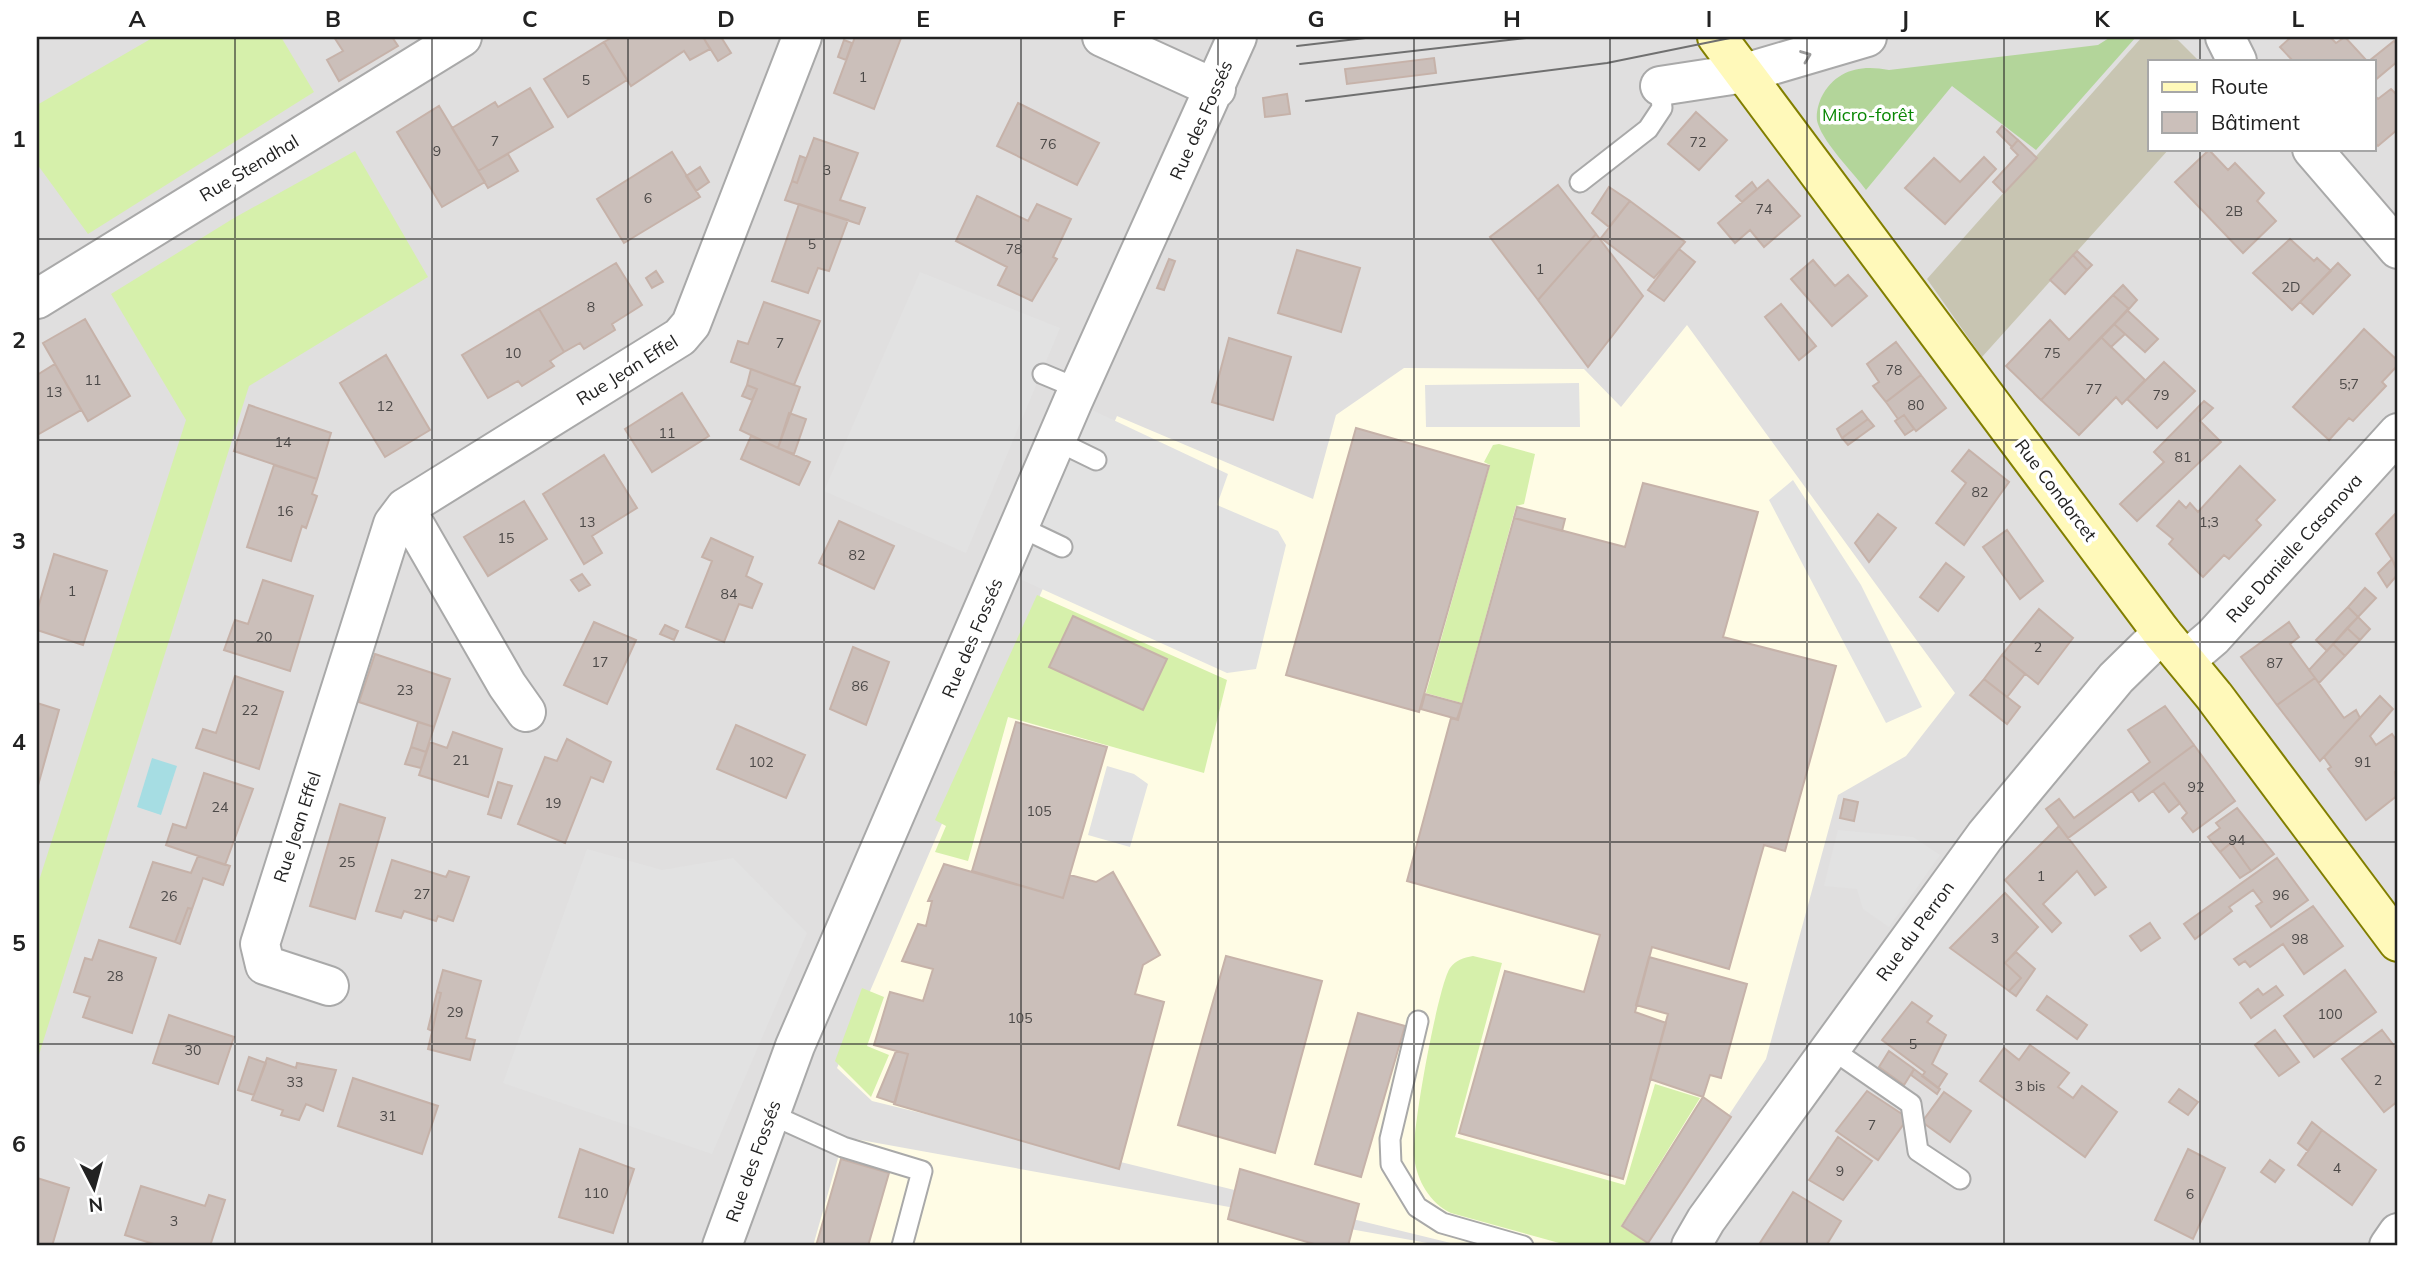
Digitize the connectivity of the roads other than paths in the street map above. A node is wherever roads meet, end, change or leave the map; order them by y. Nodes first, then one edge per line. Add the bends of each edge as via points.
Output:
1 (462, 37) edge
2 (802, 37) edge
3 (1102, 37) edge
4 (1237, 37) edge
5 (1717, 37) edge
6 (1867, 37) edge
7 (2225, 37) edge
8 (2236, 60) edge
9 (1745, 73) junction
10 (1660, 86) joint
11 (1216, 89) junction
12 (2313, 150) edge
13 (1580, 182) dead end
14 (2398, 248) edge
15 (37, 299) edge
16 (1044, 374) dead end
17 (1079, 389) junction
18 (2398, 433) edge
19 (1057, 441) junction
20 (1096, 460) dead end
21 (405, 508) junction
22 (1020, 527) junction
23 (1062, 547) dead end
24 (2174, 646) junction
25 (526, 712) dead end
26 (2398, 942) edge
27 (329, 986) dead end
28 (1418, 1021) dead end
29 (1830, 1048) junction
30 (770, 1114) junction
31 (1960, 1179) dead end
32 (2398, 1233) edge
33 (722, 1246) edge
34 (902, 1246) edge
35 (1522, 1246) edge
36 (1690, 1246) edge
37 (2389, 1246) edge

1 - 15 street, Rue Stendhal
2 - 21 street, Rue Jean Effel via 691,324 680,337
3 - 11 street
4 - 11 street, Rue des Fossés
5 - 9 street, Rue Condorcet
9 -> 6 street
7 - 8 street
9 - 10 street
9 - 24 street, Rue Condorcet
10 - 13 lane via 1662,108 1648,129
11 - 17 street, Rue des Fossés
12 - 14 street
16 - 17 lane
17 - 19 street, Rue des Fossés
18 - 24 street, Rue Danielle Casanova via 2213,637
19 - 20 lane
19 - 22 street, Rue des Fossés
21 - 25 street
21 - 27 street, Rue Jean Effel via 393,524 260,944 265,965
22 - 23 lane
22 - 30 street, Rue des Fossés
24 - 26 street, Rue Condorcet
24 - 29 street, Rue du Perron via 2116,678 1985,836
28 - 35 lane via 1390,1139 1391,1164 1417,1207 1442,1223
29 - 31 lane via 1911,1104 1918,1151
29 - 36 street, Rue du Perron
30 - 33 street, Rue des Fossés
30 - 34 lane via 843,1147 922,1171
32 - 37 street

